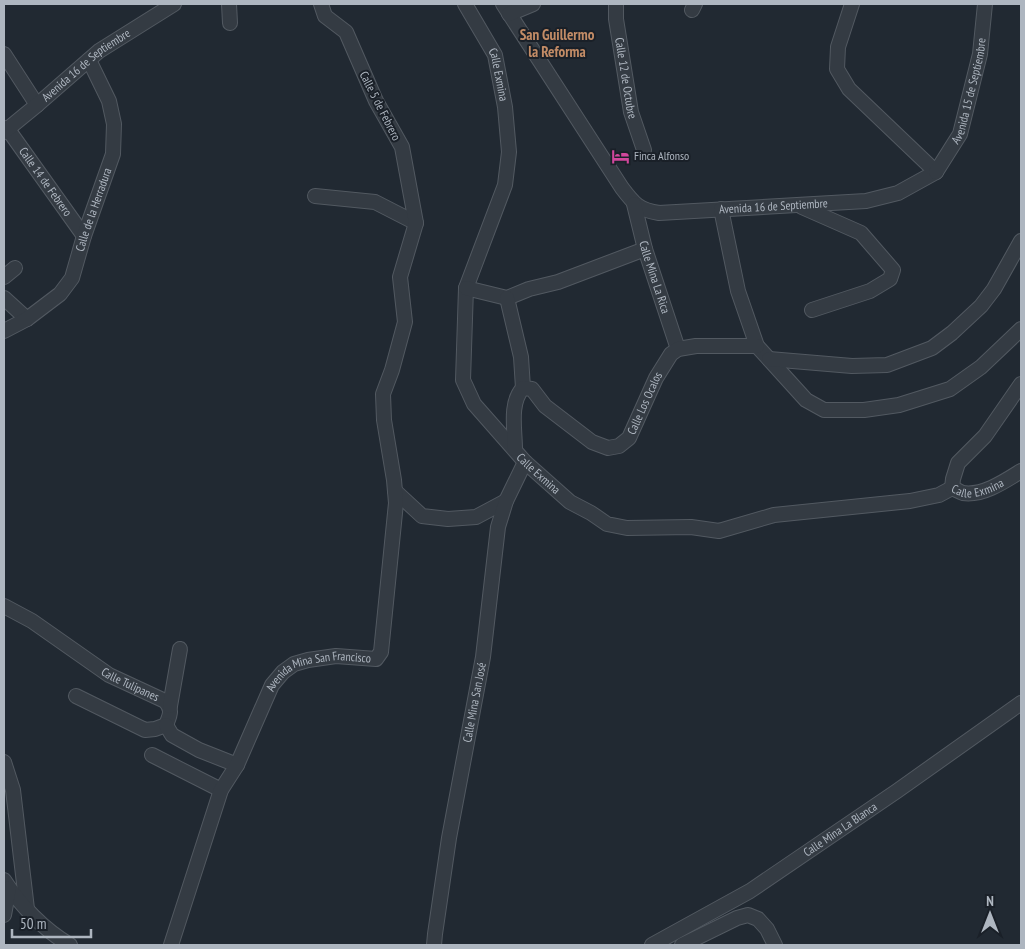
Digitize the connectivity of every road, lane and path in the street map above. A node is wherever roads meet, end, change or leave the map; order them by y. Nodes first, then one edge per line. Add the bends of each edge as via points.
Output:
1 (229, 4) edge
2 (321, 4) edge
3 (466, 4) edge
4 (533, 4) edge
5 (616, 4) edge
6 (852, 4) edge
7 (986, 4) edge
8 (168, 5) edge
9 (506, 9) edge
10 (230, 23) dead end
11 (4, 54) edge
12 (89, 60) junction
13 (37, 105) junction
14 (6, 130) edge
15 (644, 150) dead end
16 (936, 172) junction
17 (315, 196) dead end
18 (634, 204) junction
19 (799, 205) junction
20 (721, 209) junction
21 (416, 223) junction
22 (84, 236) junction
23 (1021, 241) edge
24 (645, 249) junction
25 (466, 288) junction
26 (4, 298) edge
27 (507, 298) junction
28 (812, 310) dead end
29 (27, 319) junction
30 (1021, 329) edge
31 (4, 331) edge
32 (757, 346) junction
33 (678, 349) junction
34 (769, 359) junction
35 (1021, 384) edge
36 (523, 388) junction
37 (383, 394) joint
38 (515, 449) junction
39 (525, 462) junction
40 (1021, 471) edge
41 (952, 488) junction
42 (395, 491) junction
43 (506, 500) junction
44 (4, 606) edge
45 (180, 649) dead end
46 (76, 696) dead end
47 (1021, 703) edge
48 (170, 706) junction
49 (166, 725) junction
50 (152, 755) dead end
51 (4, 762) edge
52 (238, 765) junction
53 (221, 790) junction
54 (6, 884) edge
55 (27, 909) junction
56 (4, 915) edge
57 (70, 945) edge
58 (171, 945) edge
59 (434, 945) edge
60 (652, 945) edge
61 (682, 945) edge
62 (775, 945) edge

1 - 10 street
2 - 21 street, Calle 5 de Febrero via 325,16 346,32 376,101 402,147
3 - 25 street, Calle Exmina via 494,55 505,107 509,152 505,185
4 - 9 street
5 - 15 street, Calle 12 de Octubre via 631,112
6 - 16 street via 838,47 838,69 849,89
7 - 16 street, Avenida 15 de Septiembre via 980,54 960,134
8 - 12 street, Avenida 16 de Septiembre
9 - 18 street
11 - 13 street
12 - 13 street, Avenida 16 de Septiembre
12 - 22 street, Calle de la Herradura via 109,101 114,124 112,154
13 - 14 street, Avenida 16 de Septiembre
14 - 22 street, Calle 14 de Febrero
16 - 19 street, Avenida 16 de Septiembre via 898,193 866,201
17 - 21 street via 375,202
18 - 20 street, Avenida 16 de Septiembre via 646,211 659,213
18 - 24 street, Calle Mina La Rica
19 - 20 street, Avenida 16 de Septiembre
19 - 28 street via 861,233 893,270 890,279 870,291
20 - 32 street via 738,291
21 - 37 street, Calle 5 de Febrero via 400,277 405,322
22 - 29 street, Calle de la Herradura via 72,278 60,294
23 - 34 street via 981,306 932,348 886,364 852,366
24 - 27 street
24 - 33 street, Calle Mina La Rica
25 - 27 street
25 - 38 street, Calle Exmina via 463,380 474,404
26 - 29 street
27 - 36 street via 521,357
29 - 31 street, Calle de la Herradura
30 - 34 street via 981,367 950,389 899,405 864,410 824,410 806,400
32 - 33 street
32 - 34 street
33 - 36 street, Calle Los Ocalos via 671,354 656,378 628,438 619,446 608,448 592,442 545,406 532,389
35 - 41 street via 984,436 958,462
36 - 38 street via 514,406
37 - 42 street, Avenida Mina San Francisco
38 - 39 street, Calle Exmina
39 - 41 street, Calle Exmina via 570,502 607,524 627,528 691,527 719,531 774,514 910,501 939,495
39 - 43 street, Calle Mina San José
40 - 41 street, Calle Exmina via 979,492 962,493
42 - 43 street via 422,516 448,519 476,517
42 - 52 street, Avenida Mina San Francisco via 381,652 376,659 336,656 294,664 272,686
43 - 59 street, Calle Mina San José via 498,527 483,657 449,838
44 - 48 street, Calle Tulipanes via 32,620 109,675
45 - 48 street
46 - 49 street via 145,730
47 - 60 street, Calle Mina La Blanca via 750,891
48 - 49 street, Calle Tulipanes via 171,714
49 - 52 street via 172,735
50 - 53 street
51 - 55 street via 13,790
52 - 53 street, Avenida Mina San Francisco
53 - 58 street, Avenida Mina San Francisco
54 - 55 street
54 - 56 street
55 - 57 street
61 - 62 street via 748,915 758,919

